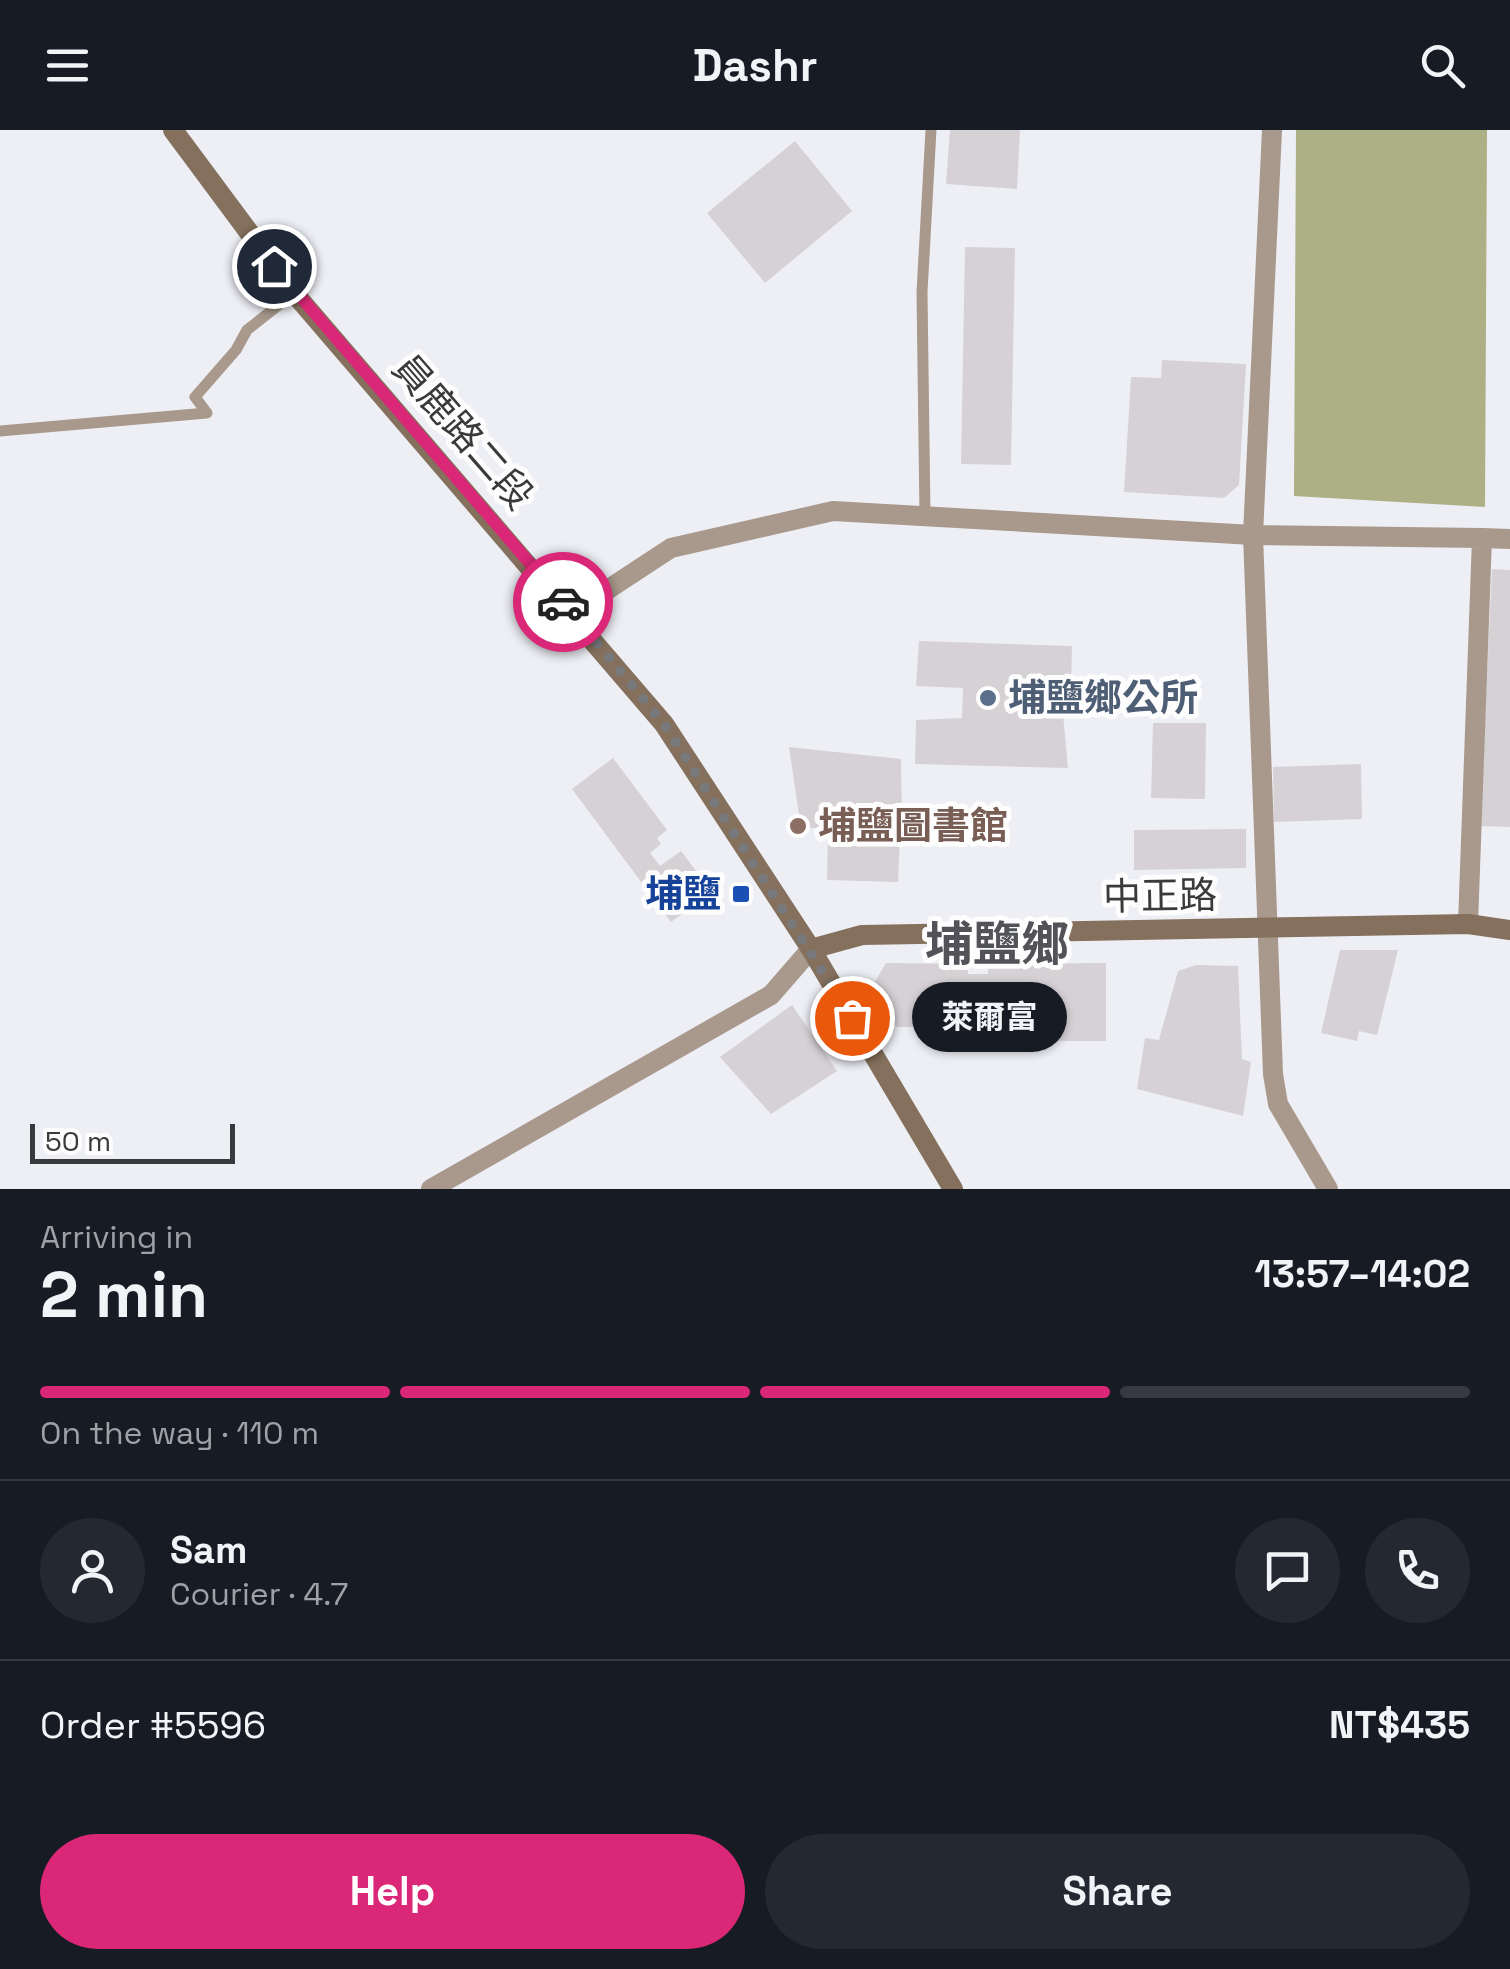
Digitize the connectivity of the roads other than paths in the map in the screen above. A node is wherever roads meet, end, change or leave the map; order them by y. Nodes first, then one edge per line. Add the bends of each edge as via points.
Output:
1 (173, 130) edge
2 (931, 130) edge
3 (1272, 130) edge
4 (294, 293) junction
5 (0, 430) edge
6 (925, 515) junction
7 (1252, 535) junction
8 (1482, 538) junction
9 (1510, 539) edge
10 (572, 613) junction
11 (1468, 924) junction
12 (1267, 929) junction
13 (1510, 930) edge
14 (811, 949) junction
15 (431, 1189) edge
16 (952, 1189) edge
17 (1328, 1189) edge

1 - 4 main road, 員鹿路二段
2 - 6 lane via 922,292
3 - 7 street
4 - 5 lane via 246,330 195,397 207,414
4 - 10 main road, 員鹿路二段
6 - 7 street
6 - 10 street via 834,511 671,548
7 - 8 street
7 - 12 street
8 - 9 street
8 - 11 street
10 - 14 main road, 員鹿路二段 via 664,724
11 - 12 main road, 中正路
11 - 13 main road, 中正路
12 - 14 main road, 中正路 via 862,935
12 - 17 street via 1278,1104
14 - 15 street via 772,995
14 - 16 main road, 員鹿路二段

